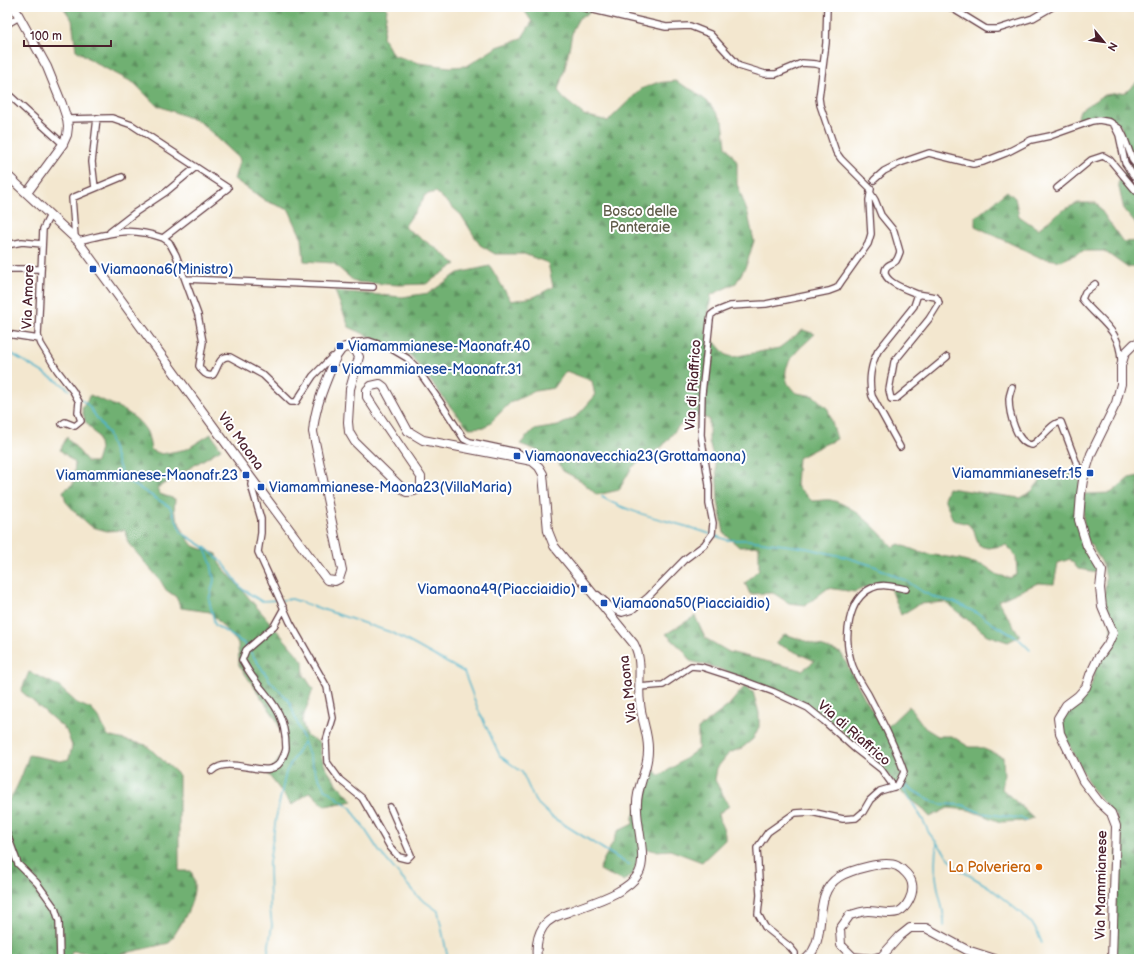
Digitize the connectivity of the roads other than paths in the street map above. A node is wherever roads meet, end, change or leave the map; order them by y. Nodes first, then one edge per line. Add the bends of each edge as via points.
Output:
1 (14, 7) edge
2 (581, 7) edge
3 (827, 7) edge
4 (950, 7) edge
5 (1052, 7) edge
6 (1134, 7) edge
7 (1139, 9) edge
8 (18, 17) junction
9 (7, 24) edge
10 (823, 66) junction
11 (7, 93) edge
12 (67, 118) junction
13 (97, 118) junction
14 (1110, 122) junction
15 (64, 144) junction
16 (196, 167) junction
17 (1139, 168) edge
18 (876, 173) dead end
19 (7, 175) edge
20 (122, 177) dead end
21 (874, 180) junction
22 (1139, 184) edge
23 (95, 188) junction
24 (1057, 188) dead end
25 (871, 191) junction
26 (1139, 192) edge
27 (27, 193) junction
28 (50, 215) junction
29 (108, 234) junction
30 (163, 238) junction
31 (77, 239) junction
32 (42, 244) junction
33 (7, 245) edge
34 (7, 269) edge
35 (41, 269) junction
36 (184, 279) junction
37 (1095, 284) dead end
38 (373, 288) dead end
39 (917, 294) junction
40 (7, 334) edge
41 (39, 339) junction
42 (1139, 343) edge
43 (350, 347) junction
44 (336, 357) junction
45 (947, 357) dead end
46 (1121, 366) junction
47 (1012, 387) dead end
48 (62, 424) dead end
49 (900, 447) dead end
50 (532, 461) junction
51 (252, 479) junction
52 (1083, 480) junction
53 (906, 589) dead end
54 (593, 592) junction
55 (284, 608) junction
56 (639, 687) junction
57 (212, 771) dead end
58 (894, 787) junction
59 (390, 807) dead end
60 (7, 834) edge
61 (60, 959) edge
62 (537, 959) edge
63 (795, 959) edge
64 (806, 959) edge
65 (995, 959) edge
66 (1112, 959) edge

1 - 8 main road
2 - 10 street via 666,27 690,26 710,34 738,66 765,74 776,74 802,63
3 - 10 street
4 - 5 street via 986,29 998,29 1033,18
6 - 7 street
8 - 9 street
8 - 12 main road via 47,66
10 - 25 street via 819,98 833,146 841,159
11 - 15 street
12 - 13 street
12 - 15 main road via 68,131
13 - 16 street via 112,118 132,125
13 - 23 street via 92,162
14 - 17 street via 1123,134 1133,161
14 - 21 street via 1092,121 1031,140 1006,153 973,164 929,153 900,163
14 - 22 street via 1119,135 1125,162
15 - 27 main road
16 - 29 street
16 - 30 street via 228,188
18 - 21 street
19 - 27 main road, Via Maona
20 - 23 street
21 - 25 street
23 - 31 street via 72,198
24 - 26 street via 1091,160 1103,156 1110,160
25 - 39 street via 881,215 894,231 900,252 895,261 887,266 885,277 892,283
25 - 54 street, Via di Riaffrico via 871,234 868,244 837,288 779,302 730,306 711,315 702,393 701,435 709,485 712,534 704,545 684,560 632,610 622,613 616,611
27 - 28 main road, Via Maona
28 - 31 main road, Via Maona
28 - 32 street, Via Amore via 43,229
29 - 30 street via 131,231
29 - 31 street
30 - 36 street via 171,245
31 - 51 main road, Via Maona
32 - 33 street via 22,242
32 - 35 street, Via Amore
34 - 35 street
35 - 41 street, Via Amore
36 - 38 street
36 - 44 street via 198,315 203,342 199,366 208,375 214,374 224,357 230,357 263,375 292,402 296,402 312,376 332,357
37 - 46 street via 1085,292 1082,299 1111,329 1118,342
39 - 45 street via 936,298 939,304 894,362 889,390 891,399 896,399
39 - 49 street via 914,306 876,355 872,365 872,396
40 - 41 street
41 - 48 street, Via Amore via 79,402 78,412 81,421 75,426 65,422
42 - 46 main road, Via Mammianese via 1134,344 1125,353
43 - 44 main road, Via Maona via 343,348
43 - 50 street, Via Maona via 354,343 369,341 390,348 407,358 464,439 517,452
43 - 50 main road via 359,357 350,389 349,432 355,442 406,492 417,491 421,486 421,476 367,397 368,390 374,384 384,387 408,431 423,440
44 - 51 main road, Via Maona via 316,408 313,432 342,570 339,579 333,581 324,577
46 - 52 main road, Via Mammianese via 1121,384 1116,403 1090,454
47 - 52 street via 1009,399 1011,411 1015,428 1024,443 1036,443 1060,422
50 - 54 main road, Via Maona via 543,474 548,531 554,546
51 - 55 street via 251,485 261,519 258,552
52 - 66 main road, Via Mammianese via 1079,520 1087,546 1102,571 1102,607 1112,634 1098,658 1086,688 1066,705 1058,718 1060,733 1083,781 1111,813 1116,826
53 - 58 street, Via di Riaffrico via 885,586 873,587 864,592 851,614 847,641 851,662 902,764 904,772
54 - 56 main road, Via Maona via 637,650 640,658
55 - 57 street via 274,626 246,650 242,660 278,710 286,750 282,762 267,770 231,764
55 - 59 street via 327,687 332,718 326,741 326,762 340,780 362,798 390,847 399,857 407,859 411,855
56 - 58 street, Via di Riaffrico via 663,685 691,666 702,667 760,687 808,708 881,769
56 - 62 main road, Via Maona via 648,750 637,796 636,810 642,855 639,872 624,889 552,918 542,928 536,946
58 - 63 street, Via di Riaffrico via 880,791 856,818 843,819 811,812 795,813 768,832 757,848 760,895 758,914 765,927 790,946
60 - 61 street via 18,864 37,883 55,908 59,921
64 - 65 main road via 817,943 822,903 832,883 838,877 858,869 880,864 896,865 906,872 912,884 911,895 907,906 897,912 866,911 850,915 840,929 841,945 853,957 872,959 882,956 910,928 926,928 967,950

